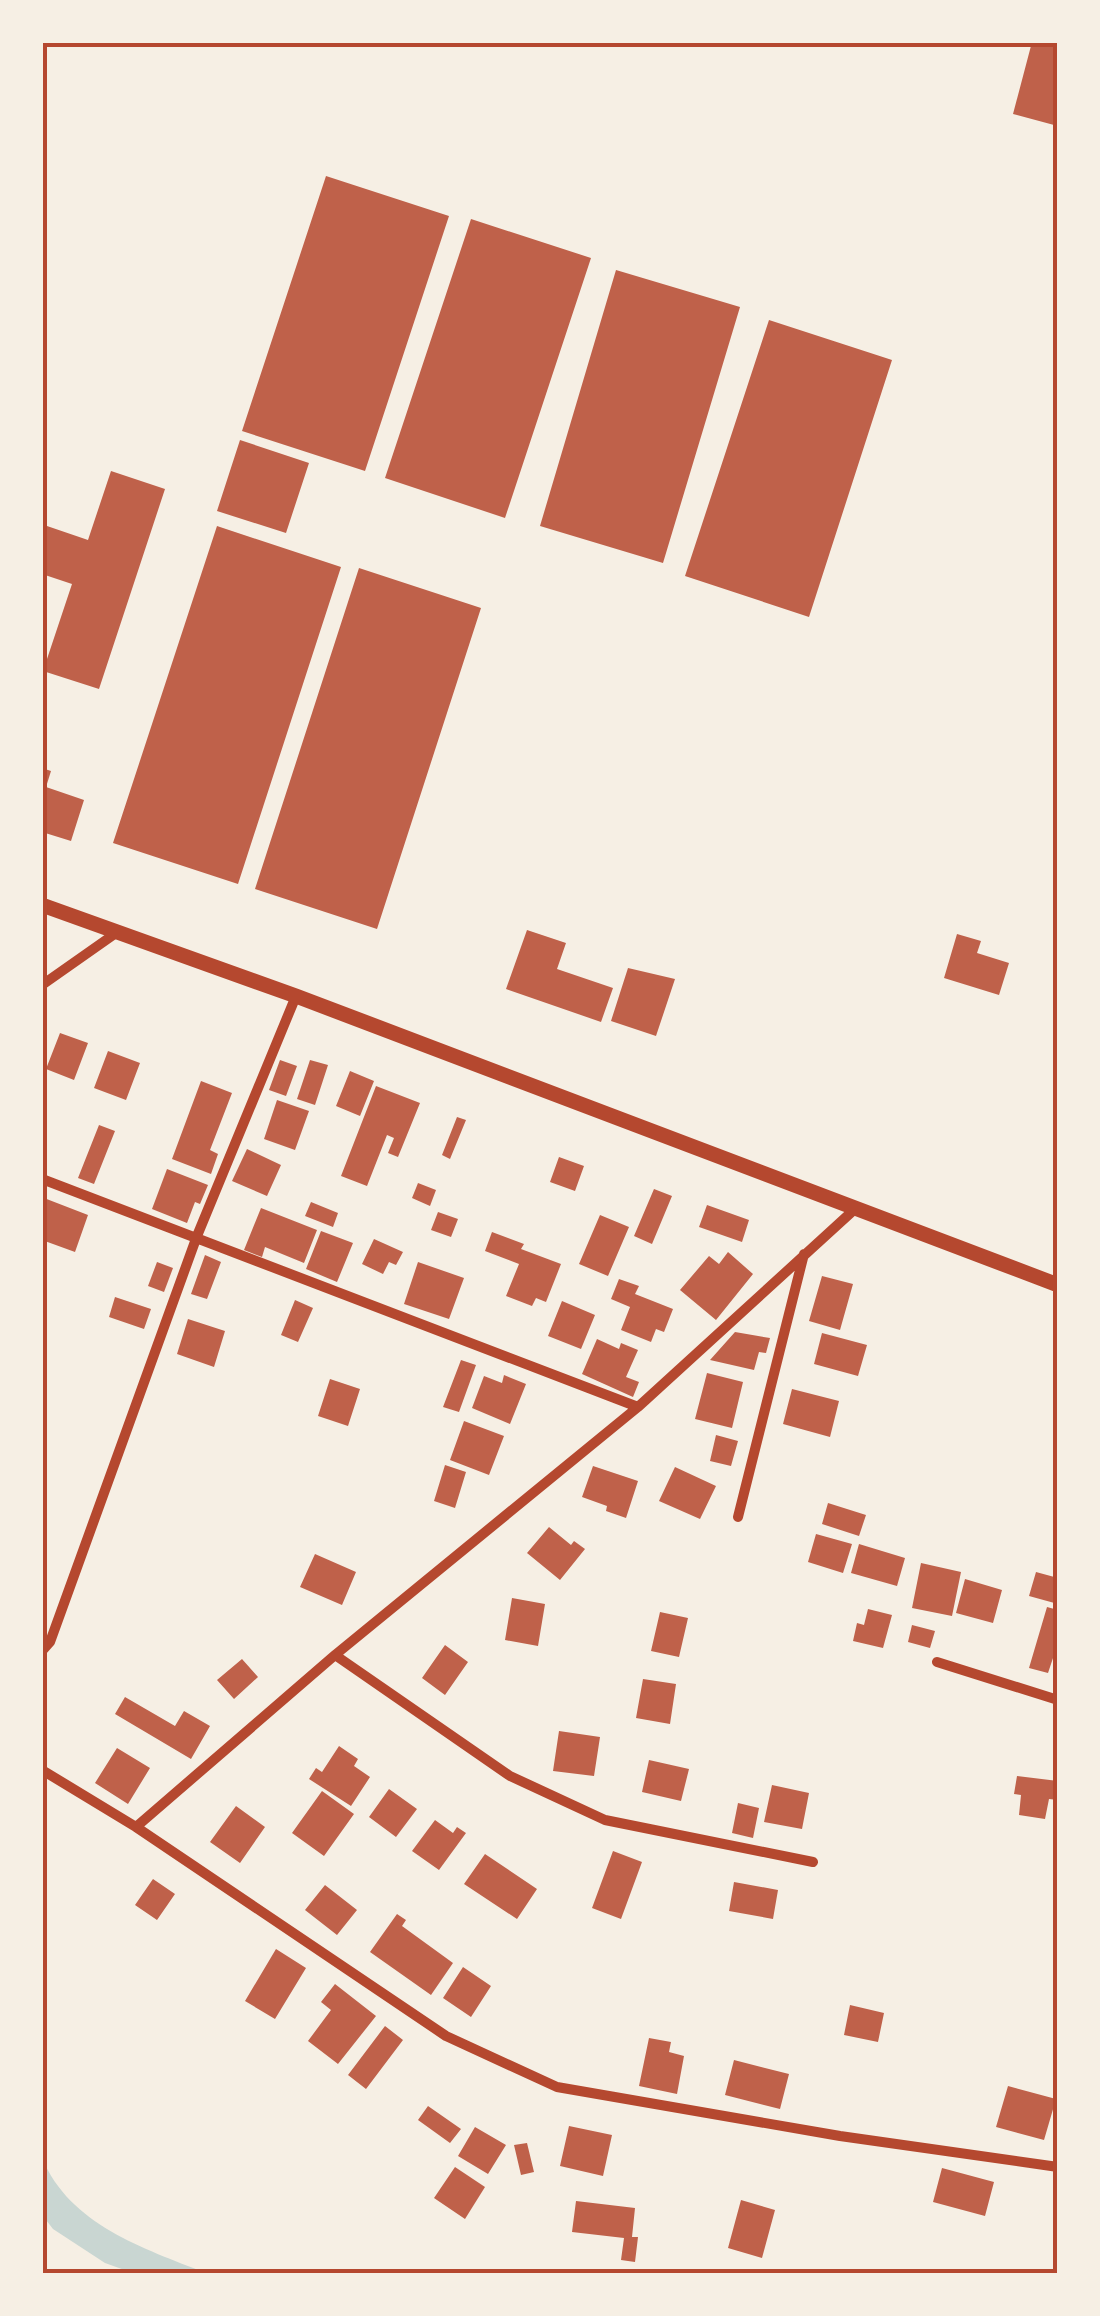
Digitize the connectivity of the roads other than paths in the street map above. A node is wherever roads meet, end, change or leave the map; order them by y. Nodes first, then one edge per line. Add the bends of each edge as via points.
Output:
1 (42, 904) edge
2 (116, 934) junction
3 (42, 986) edge
4 (296, 996) junction
5 (42, 1179) edge
6 (856, 1208) junction
7 (198, 1236) junction
8 (804, 1252) junction
9 (1058, 1285) edge
10 (638, 1407) junction
11 (738, 1517) dead end
12 (42, 1651) edge
13 (335, 1655) junction
14 (937, 1662) dead end
15 (1058, 1700) edge
16 (42, 1770) edge
17 (136, 1826) junction
18 (813, 1862) dead end
19 (1058, 2166) edge
20 (42, 2266) edge
21 (46, 2274) edge

1 - 2 street
2 - 3 street
2 - 4 street
4 - 6 street
4 - 7 street
5 - 7 street
6 - 8 street
6 - 9 street
7 - 10 street
7 - 12 street
8 - 10 street
8 - 11 street
10 - 13 street
13 - 17 street
13 - 18 street via 510,1776 606,1820
14 - 15 street
16 - 17 street
17 - 19 street via 446,2036 558,2087
20 - 21 lane

